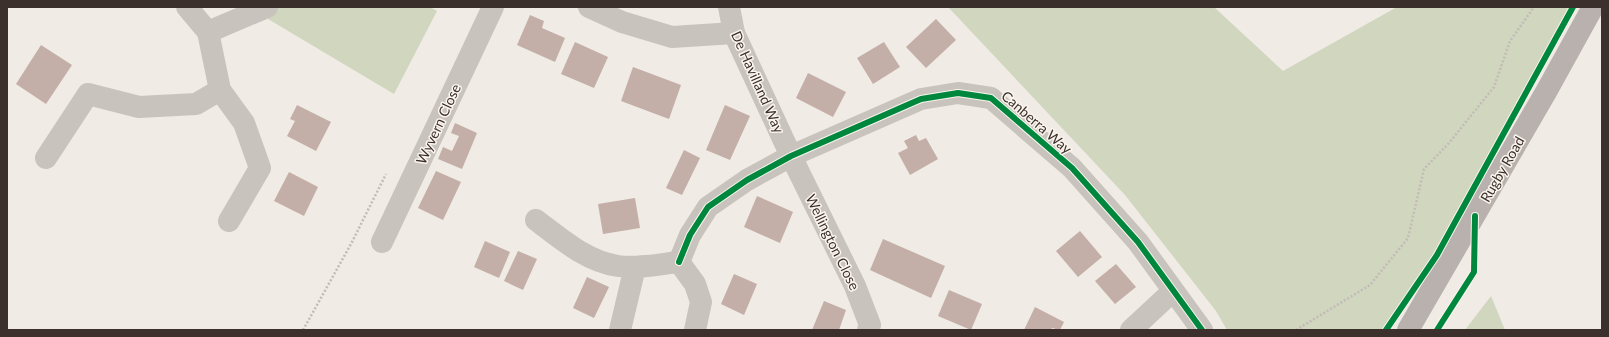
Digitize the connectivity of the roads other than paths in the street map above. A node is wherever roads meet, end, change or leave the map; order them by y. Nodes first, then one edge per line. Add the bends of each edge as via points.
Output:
1 (187, 7) edge
2 (267, 7) edge
3 (493, 7) edge
4 (589, 7) edge
5 (729, 7) edge
6 (1593, 7) edge
7 (208, 32) junction
8 (734, 33) junction
9 (220, 90) junction
10 (791, 156) junction
11 (46, 158) dead end
12 (536, 220) dead end
13 (229, 221) dead end
14 (382, 242) dead end
15 (679, 262) junction
16 (626, 266) junction
17 (1173, 291) junction
18 (620, 330) edge
19 (695, 330) edge
20 (868, 330) edge
21 (1131, 330) edge
22 (1202, 330) edge
23 (1408, 330) edge

1 - 7 street
2 - 7 street
3 - 14 street, Wyvern Close
4 - 8 street via 622,22 672,37
5 - 8 street, De Havilland Way
6 - 23 main road, Rugby Road
7 - 9 street
8 - 10 street, De Havilland Way
9 - 11 street via 196,104 139,107 88,94
9 - 13 street via 244,123 260,168
10 - 15 street, Canberra Way via 747,180 708,207 690,236
10 - 17 street, Canberra Way via 921,99 958,93 991,98 1072,168 1138,242
10 - 20 street, Wellington Close via 855,286 870,325
12 - 16 street via 571,247 603,262
15 - 16 street
15 - 19 street via 694,284 701,302
16 - 18 street
17 - 21 street
17 - 22 street, Canberra Way

